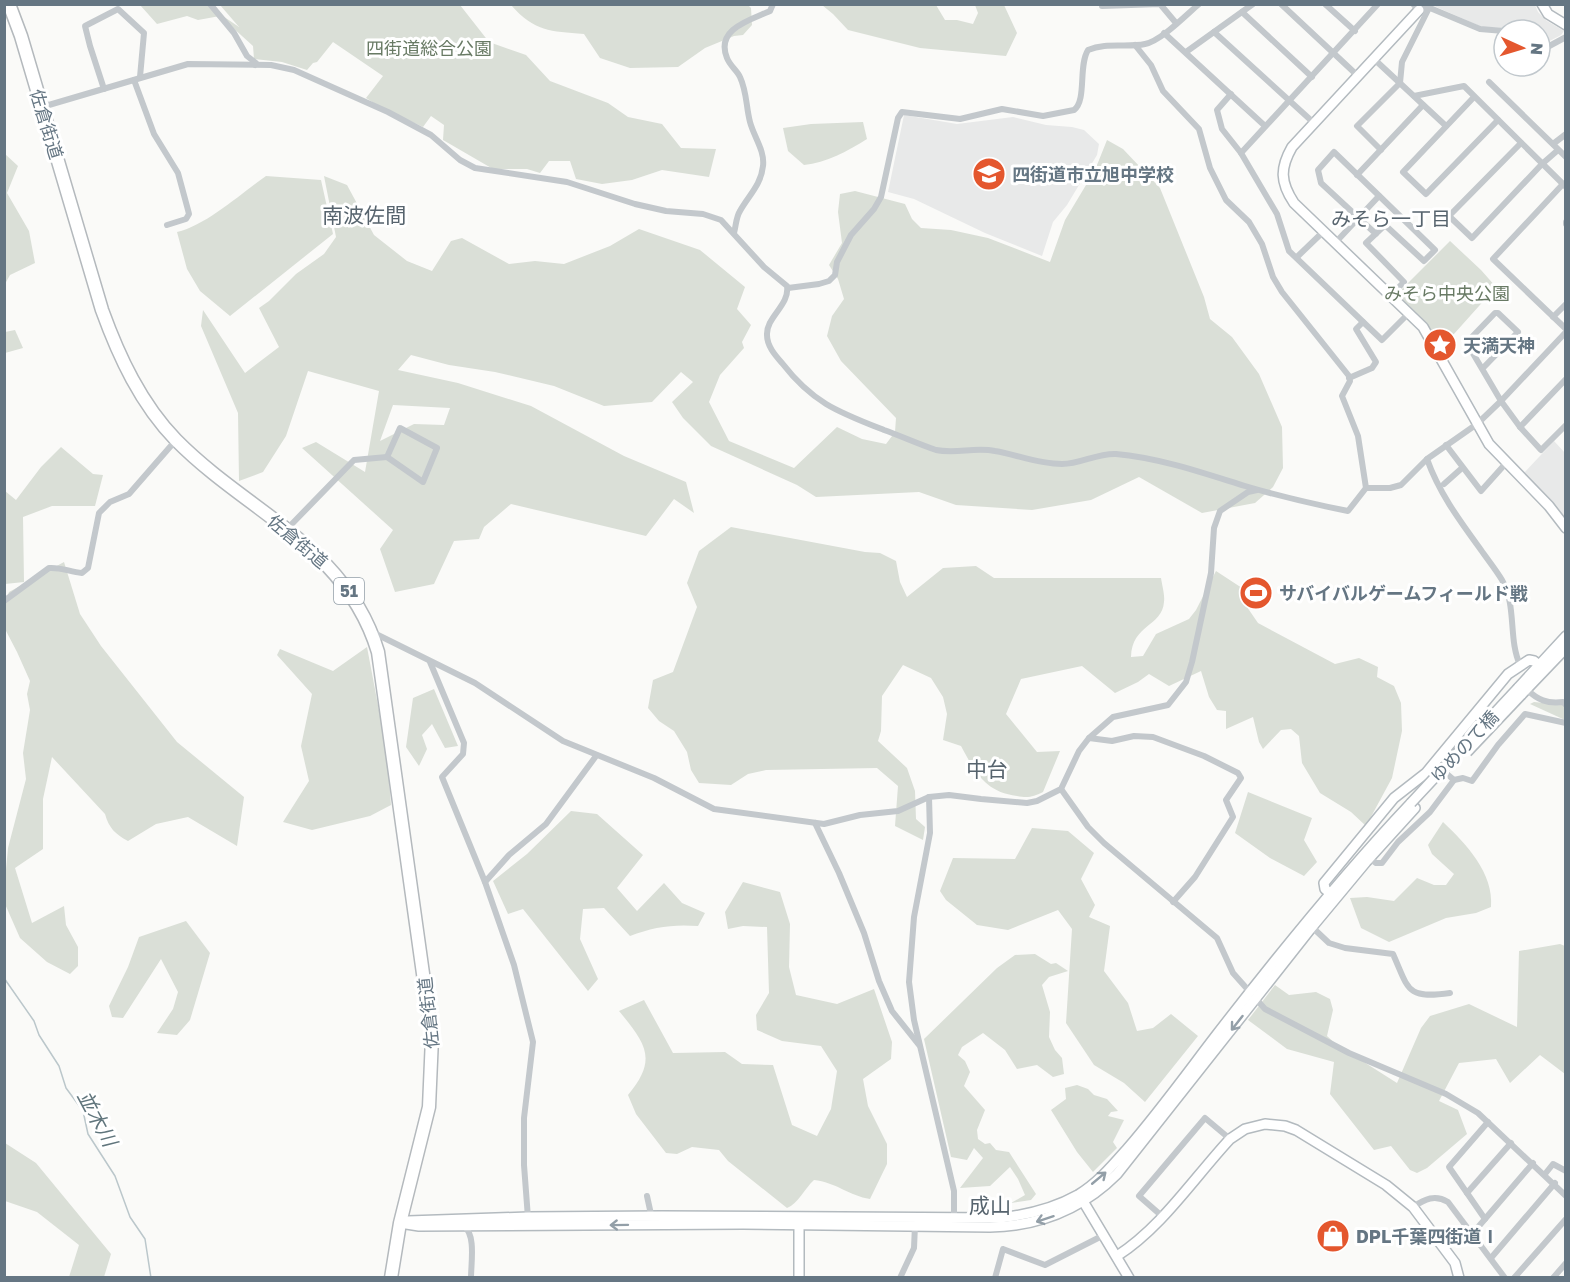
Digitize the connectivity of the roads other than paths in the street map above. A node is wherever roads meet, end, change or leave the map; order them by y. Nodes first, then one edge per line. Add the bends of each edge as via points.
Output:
1 (9, 4) edge
2 (210, 4) edge
3 (773, 4) edge
4 (1102, 4) edge
5 (1199, 4) edge
6 (1253, 4) edge
7 (1281, 4) edge
8 (1325, 4) edge
9 (1378, 4) edge
10 (1542, 4) edge
11 (1431, 6) edge
12 (1416, 7) edge
13 (1242, 12) junction
14 (1176, 23) junction
15 (1566, 26) edge
16 (1492, 30) edge
17 (1355, 31) junction
18 (1215, 32) junction
19 (1164, 33) junction
20 (1566, 37) edge
21 (1135, 45) junction
22 (1552, 45) edge
23 (1186, 52) junction
24 (1334, 53) junction
25 (1374, 59) junction
26 (255, 65) junction
27 (1358, 76) junction
28 (1312, 77) junction
29 (137, 78) junction
30 (1489, 82) dead end
31 (1400, 83) junction
32 (104, 89) junction
33 (1231, 94) junction
34 (1414, 96) junction
35 (1474, 97) junction
36 (1290, 100) junction
37 (1423, 105) junction
38 (42, 107) junction
39 (1498, 120) junction
40 (1314, 123) junction
41 (1265, 126) junction
42 (1446, 126) junction
43 (1566, 134) edge
44 (1521, 143) junction
45 (1556, 147) junction
46 (1381, 150) junction
47 (1241, 153) junction
48 (1566, 157) edge
49 (1542, 164) junction
50 (1357, 175) junction
51 (1564, 186) edge
52 (1379, 196) junction
53 (1359, 218) junction
54 (167, 225) dead end
55 (1325, 230) junction
56 (734, 233) junction
57 (1376, 234) junction
58 (1336, 242) junction
59 (1297, 257) junction
60 (788, 288) junction
61 (1391, 295) junction
62 (1566, 303) edge
63 (1409, 313) junction
64 (1553, 317) junction
65 (1363, 322) junction
66 (1566, 330) edge
67 (1483, 368) junction
68 (1349, 378) junction
69 (1566, 380) edge
70 (1501, 401) junction
71 (1477, 424) junction
72 (1566, 425) edge
73 (1520, 427) junction
74 (176, 440) junction
75 (1446, 445) junction
76 (387, 457) junction
77 (1426, 459) junction
78 (1508, 462) junction
79 (1462, 468) junction
80 (1444, 484) dead end
81 (1366, 488) junction
82 (1258, 489) junction
83 (1566, 528) edge
84 (286, 529) junction
85 (4, 601) edge
86 (372, 632) junction
87 (1566, 636) edge
88 (1566, 648) edge
89 (430, 662) junction
90 (1520, 665) junction
91 (1539, 665) junction
92 (1521, 691) junction
93 (1566, 705) edge
94 (1566, 723) edge
95 (1089, 738) junction
96 (596, 756) junction
97 (1434, 763) junction
98 (1454, 780) junction
99 (1061, 789) junction
100 (929, 797) junction
101 (1413, 806) junction
102 (815, 823) junction
103 (1369, 858) junction
104 (485, 882) junction
105 (1330, 893) junction
106 (1173, 902) junction
107 (1312, 927) junction
108 (1450, 993) dead end
109 (1253, 996) junction
110 (921, 1048) junction
111 (1488, 1122) junction
112 (1230, 1139) junction
113 (1511, 1143) junction
114 (1533, 1163) junction
115 (1566, 1171) edge
116 (1545, 1174) junction
117 (1555, 1183) junction
118 (1467, 1193) junction
119 (647, 1196) dead end
120 (1566, 1196) edge
121 (1081, 1198) junction
122 (1413, 1207) junction
123 (651, 1216) junction
124 (528, 1217) junction
125 (1163, 1217) junction
126 (953, 1218) junction
127 (1485, 1219) junction
128 (1566, 1219) edge
129 (799, 1220) junction
130 (400, 1223) junction
131 (663, 1224) junction
132 (463, 1226) junction
133 (482, 1226) junction
134 (541, 1226) junction
135 (915, 1226) junction
136 (962, 1226) junction
137 (1473, 1233) junction
138 (1104, 1235) junction
139 (471, 1240) junction
140 (1117, 1256) junction
141 (1491, 1258) junction
142 (1566, 1263) edge
143 (391, 1278) edge
144 (471, 1278) edge
145 (799, 1278) edge
146 (900, 1278) edge
147 (995, 1278) edge
148 (1129, 1278) edge
149 (1459, 1278) edge
150 (1504, 1278) edge
151 (1514, 1278) edge
152 (1554, 1278) edge

1 - 38 highway, 佐倉街道 / 51
2 - 26 street
3 - 56 street via 770,11 735,26 724,49 739,74 763,157 756,190 739,212
4 - 14 street via 1160,4
5 - 14 street
6 - 13 street
7 - 24 street
8 - 17 street
9 - 17 street
10 - 15 street via 1548,14
11 - 12 street
11 - 16 street via 1480,29
11 - 31 street via 1402,62
12 - 25 street
13 - 18 street
13 - 28 street
14 - 19 street
17 - 24 street
18 - 23 street
18 - 36 street
19 - 21 street
19 - 23 street
20 - 22 street
21 - 60 street via 1088,50 1080,104 1074,110 1047,116 1002,109 960,119 902,112 881,197 851,235 835,275 819,284
21 - 68 street via 1151,65 1163,91 1199,129 1210,168 1226,200 1249,222 1282,292
23 - 33 street
24 - 27 street
24 - 28 street
25 - 27 street
25 - 31 street
26 - 29 street via 188,64
26 - 56 street via 294,70 388,112 430,135 475,168 567,182 635,204 703,214 721,220
27 - 40 street
28 - 36 street
29 - 32 street
29 - 32 street via 144,33 118,9 85,26
29 - 54 street via 154,135 178,173 189,214 186,219
30 - 45 street
31 - 34 street
31 - 46 street via 1357,126
32 - 38 street
33 - 41 street
33 - 47 street via 1216,110 1222,129
34 - 35 street via 1464,86
34 - 37 street
35 - 39 street
35 - 42 street
36 - 40 street
36 - 41 street
37 - 42 street
37 - 46 street
38 - 74 highway, 佐倉街道 / 51 via 112,339 143,398
39 - 42 street via 1426,194 1403,172
39 - 44 street
40 - 55 street via 1292,147 1284,161 1283,175 1294,203
41 - 47 street
43 - 45 street
44 - 49 street
44 - 49 street via 1449,216 1472,238
45 - 48 street
45 - 49 street
46 - 50 street
47 - 59 street via 1277,214 1289,251
49 - 51 street
50 - 52 street
50 - 53 street via 1334,152 1318,170 1321,183
51 - 64 street via 1493,259
52 - 53 street
52 - 57 street via 1436,250 1424,261 1385,225
53 - 57 street
53 - 58 street
55 - 58 street
55 - 59 street
56 - 60 street
57 - 61 street via 1366,243 1404,282
58 - 61 street
59 - 65 street
60 - 82 street via 768,327 768,344 800,385 840,413 946,452 990,450 1061,465 1114,454
61 - 63 street
62 - 64 street
63 - 65 street via 1382,340
63 - 71 street via 1423,327
64 - 66 street
65 - 68 street via 1356,329 1376,362 1372,368
66 - 70 street
67 - 67 street via 1518,332 1497,313 1468,343
67 - 70 street
68 - 81 street via 1342,396 1358,436
69 - 73 street
70 - 71 street
70 - 73 street
71 - 75 street
71 - 78 street via 1489,444
72 - 73 street via 1541,450
74 - 84 highway, 佐倉街道 / 51 via 214,475
74 - 85 street via 129,494 110,502 99,513 88,568 82,573 49,568
75 - 77 street
75 - 79 street
76 - 76 street via 423,482 437,448 400,429
76 - 84 street via 354,460
77 - 81 street via 1401,485
77 - 90 street via 1449,505 1503,581
78 - 79 street via 1480,491
78 - 83 street
79 - 80 street
81 - 82 street via 1348,511
82 - 95 street via 1220,511 1214,528 1211,573 1186,682 1168,705 1113,717
84 - 86 highway, 佐倉街道 / 51 via 342,581
86 - 89 street
86 - 130 highway, 佐倉街道 / 51 via 390,730 432,1038 429,1107
87 - 91 street
88 - 92 street
89 - 96 street via 475,683 563,741
89 - 104 street via 464,743 463,754 442,777
90 - 91 street via 1529,660
90 - 97 street via 1508,674
91 - 92 street
92 - 93 street via 1541,701
92 - 101 street, ゆめのて橋, bridge
94 - 98 street via 1525,714 1472,781
95 - 99 street
95 - 106 street via 1112,741 1153,737 1204,756 1241,778 1226,800 1233,817 1195,877
96 - 102 street via 654,778 714,809
96 - 104 street via 546,824 509,855
97 - 98 street
97 - 105 street via 1394,798 1331,874 1324,883
98 - 103 street via 1382,863
99 - 100 street via 1027,803 948,795
99 - 106 street via 1088,827
100 - 102 street via 898,811
100 - 110 street via 930,833 914,917 909,982
101 - 103 street
101 - 105 street
102 - 110 street via 864,933 892,1011
103 - 107 street
104 - 124 street via 514,965 533,1042 524,1118
105 - 109 street
106 - 109 street via 1217,938 1233,973
107 - 108 street via 1329,943 1393,954 1411,991 1430,996
107 - 109 street
109 - 111 street via 1274,1014 1349,1053 1446,1094
109 - 121 street via 1142,1132
110 - 126 street via 954,1191
111 - 113 street
111 - 118 street via 1449,1167
112 - 122 street via 1255,1125 1274,1124 1296,1130 1386,1185
112 - 125 street
112 - 125 street via 1205,1118 1139,1196
113 - 114 street
113 - 118 street
114 - 116 street
114 - 127 street
115 - 116 street via 1553,1164
116 - 117 street
117 - 120 street
117 - 141 street
118 - 127 street
119 - 123 street
121 - 126 street via 1017,1216
121 -> 136 street via 1058,1214 1035,1222
121 - 138 street
122 - 137 street via 1424,1200 1442,1198 1454,1207
122 - 149 street via 1455,1263
123 - 124 street
123 - 129 street
123 - 131 street
124 - 130 street
124 - 134 street
125 - 140 street
126 - 129 street
126 - 136 street
127 - 137 street
128 - 151 street
129 - 131 street
129 - 135 street
129 - 145 street
130 - 132 street
130 - 143 highway, 佐倉街道 / 51
131 -> 134 street
132 - 133 street
132 - 139 street
133 - 134 street
133 - 139 street via 473,1232
135 - 136 street
135 - 146 street via 914,1248
137 - 141 street
138 - 140 street
138 - 147 street via 1045,1265 1003,1250
139 - 144 street
140 - 148 street
141 - 150 street
142 - 152 street

